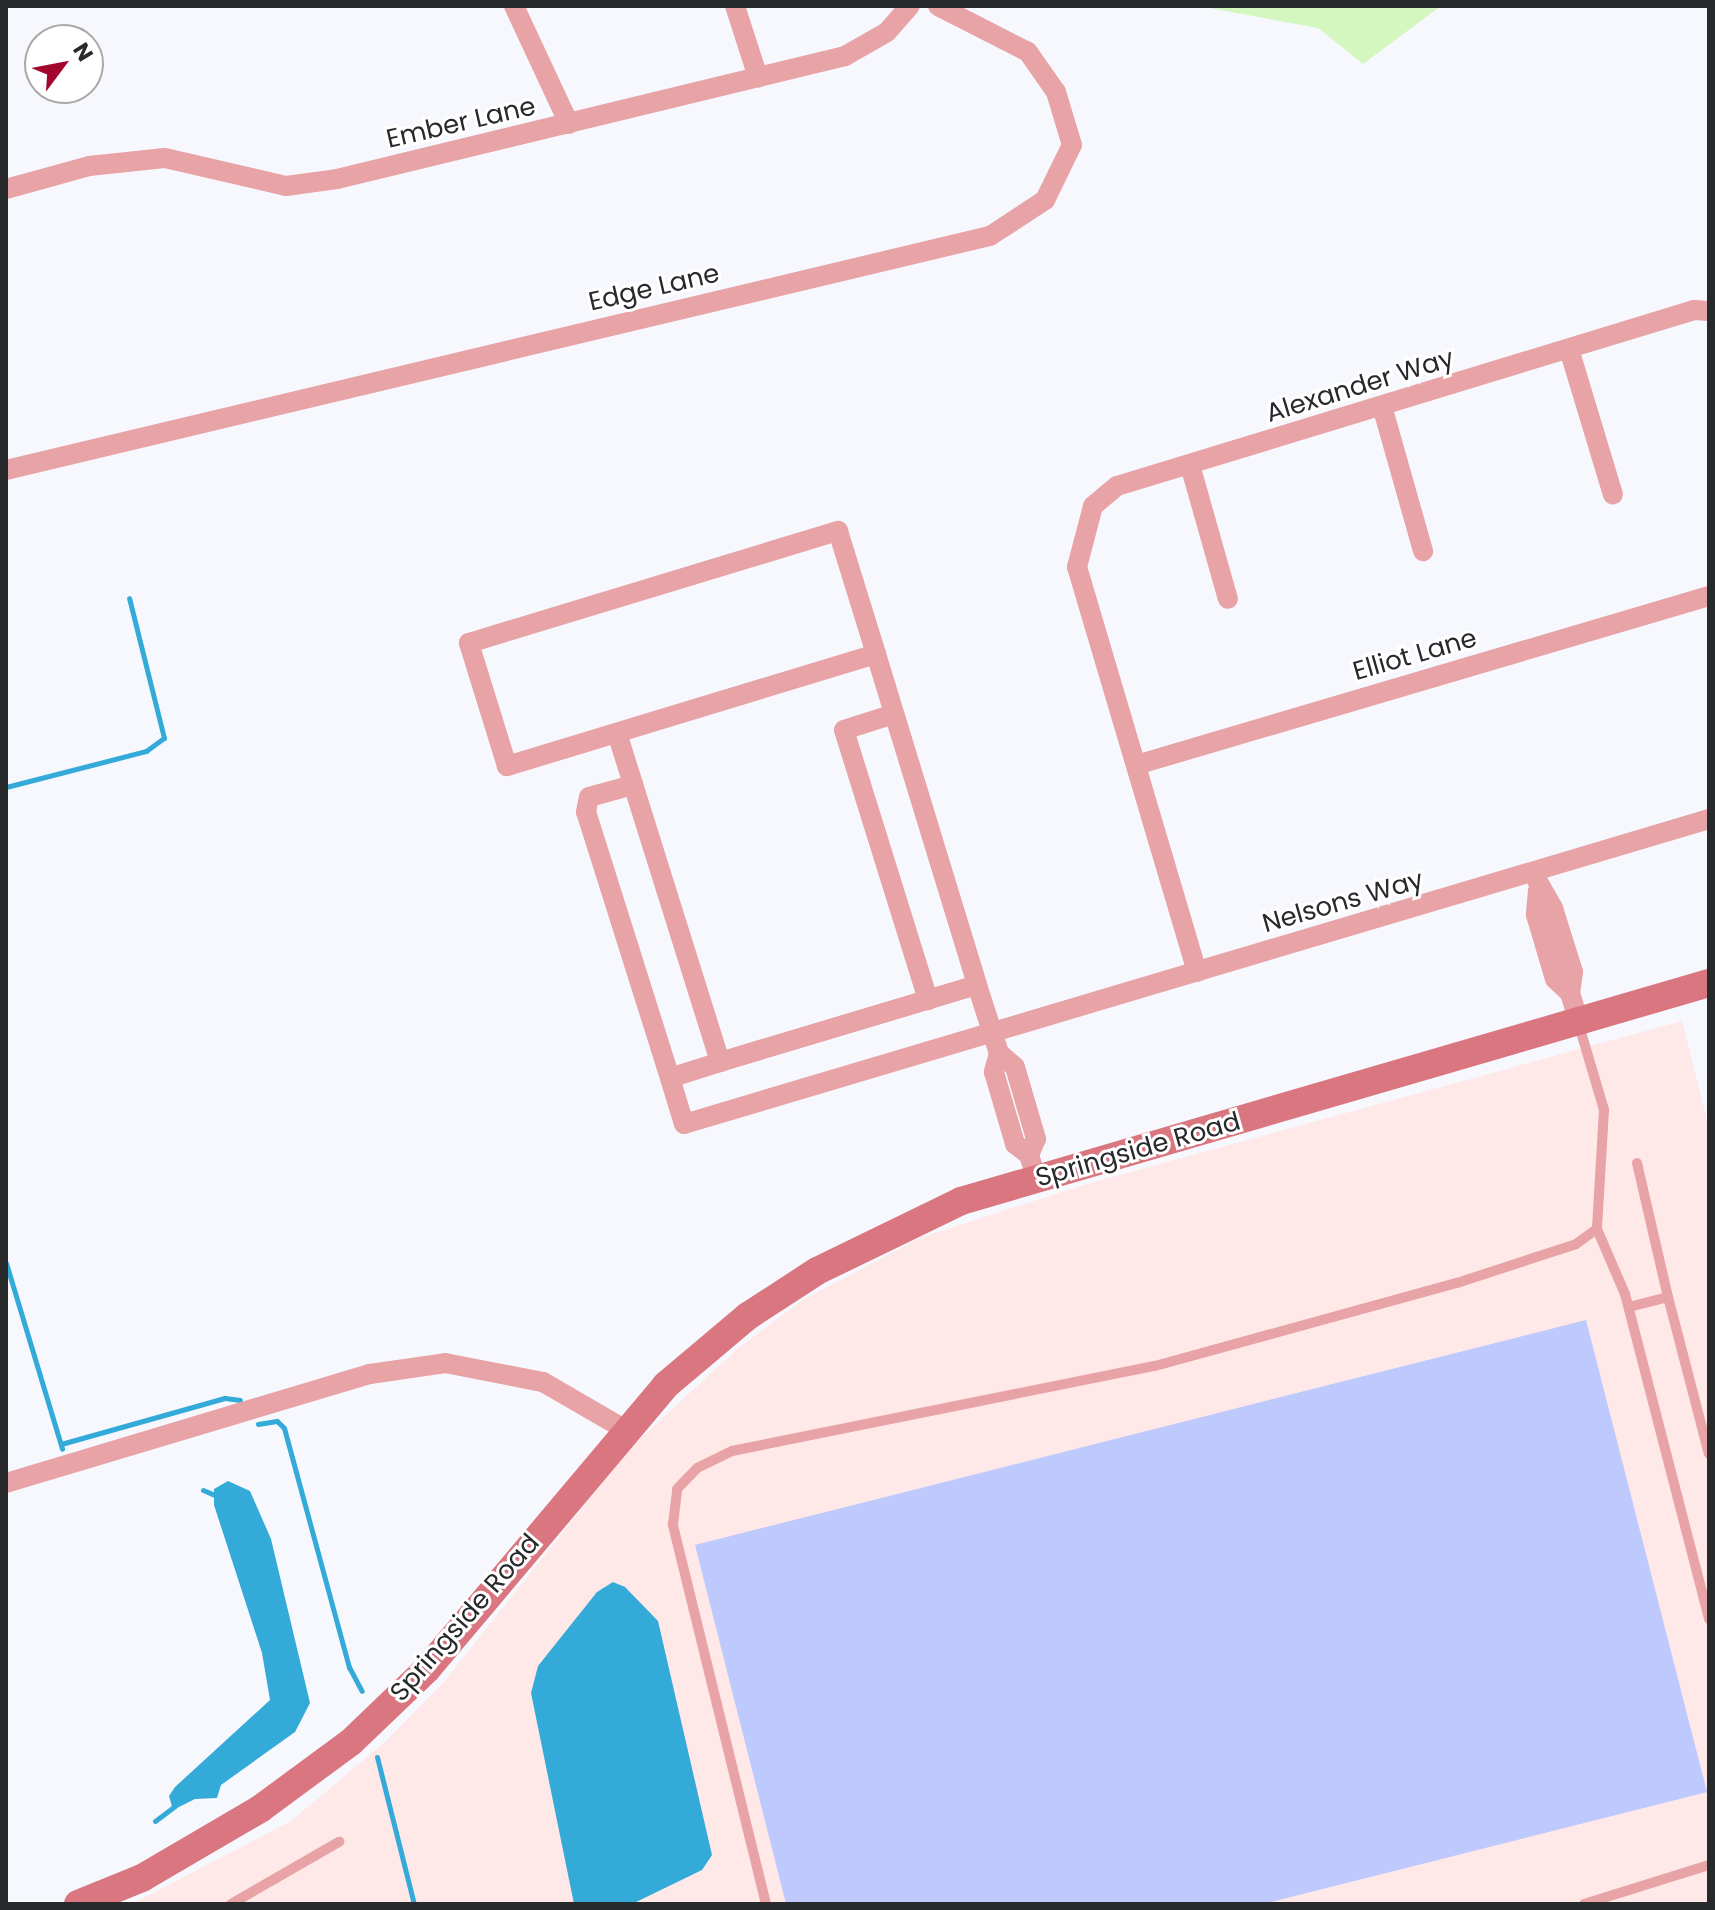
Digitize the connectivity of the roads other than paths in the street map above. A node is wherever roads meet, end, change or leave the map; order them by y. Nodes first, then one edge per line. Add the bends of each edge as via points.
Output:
1 (514, 6) edge
2 (735, 6) edge
3 (910, 6) edge
4 (938, 6) edge
5 (758, 77) junction
6 (569, 124) junction
7 (6, 189) edge
8 (1709, 311) edge
9 (1569, 349) junction
10 (1382, 406) junction
11 (1190, 465) junction
12 (6, 470) edge
13 (1613, 495) dead end
14 (1423, 551) dead end
15 (1709, 596) edge
16 (1228, 599) dead end
17 (876, 654) junction
18 (894, 714) junction
19 (617, 733) junction
20 (1136, 765) junction
21 (633, 785) junction
22 (1709, 819) edge
23 (1536, 882) junction
24 (1197, 972) junction
25 (1709, 983) edge
26 (977, 985) junction
27 (928, 1000) junction
28 (1574, 1007) junction
29 (992, 1032) junction
30 (720, 1062) junction
31 (670, 1078) junction
32 (1637, 1163) dead end
33 (1033, 1167) junction
34 (1597, 1229) junction
35 (1668, 1297) junction
36 (1629, 1307) junction
37 (624, 1429) junction
38 (1709, 1454) edge
39 (6, 1483) edge
40 (1709, 1619) edge
41 (339, 1842) dead end
42 (1709, 1865) edge
43 (78, 1904) edge
44 (231, 1904) edge
45 (766, 1904) edge
46 (1584, 1904) edge

1 - 6 street
2 - 5 street
3 - 5 street, Ember Lane via 867,46
4 - 12 street, Edge Lane via 1028,52 1056,92 1072,145 1045,200 990,236
5 - 6 street, Ember Lane
6 - 7 street, Ember Lane via 312,183 262,182 165,158 89,166
8 - 9 street, Alexander Way
9 - 10 street, Alexander Way
9 - 13 street
10 - 11 street, Alexander Way
10 - 14 street
11 - 16 street
11 - 20 street, Alexander Way via 1117,486 1093,506 1077,567
15 - 20 street, Elliot Lane
17 - 18 street
17 - 19 street
17 - 19 street via 838,531 469,643 507,766
18 - 26 street
18 - 27 street via 844,730
19 - 21 street
20 - 24 street
21 - 30 street
21 - 31 street via 589,797 586,812
22 - 23 street, Nelsons Way
23 - 24 street, Nelsons Way
23 - 28 street via 1553,908 1573,972
24 - 29 street, Nelsons Way
25 - 28 main road, Springside Road
26 - 27 street
26 - 29 street
27 - 30 street
28 - 33 main road, Springside Road
28 - 34 lane via 1604,1110
29 - 31 street, Nelsons Way via 684,1124
29 - 33 street via 999,1053 1015,1067 1036,1139
30 - 31 street
32 - 35 lane
33 - 37 main road, Springside Road via 817,1271 748,1316
34 - 36 lane
34 - 45 lane via 1576,1244 1457,1283 1155,1366 732,1451 697,1468 677,1489 673,1524
35 - 36 lane
35 - 38 lane
36 - 40 lane
37 - 39 street via 543,1382 445,1363 370,1374
37 - 43 main road, Springside Road via 427,1669 351,1742 260,1809 142,1878
41 - 44 lane
42 - 46 lane

